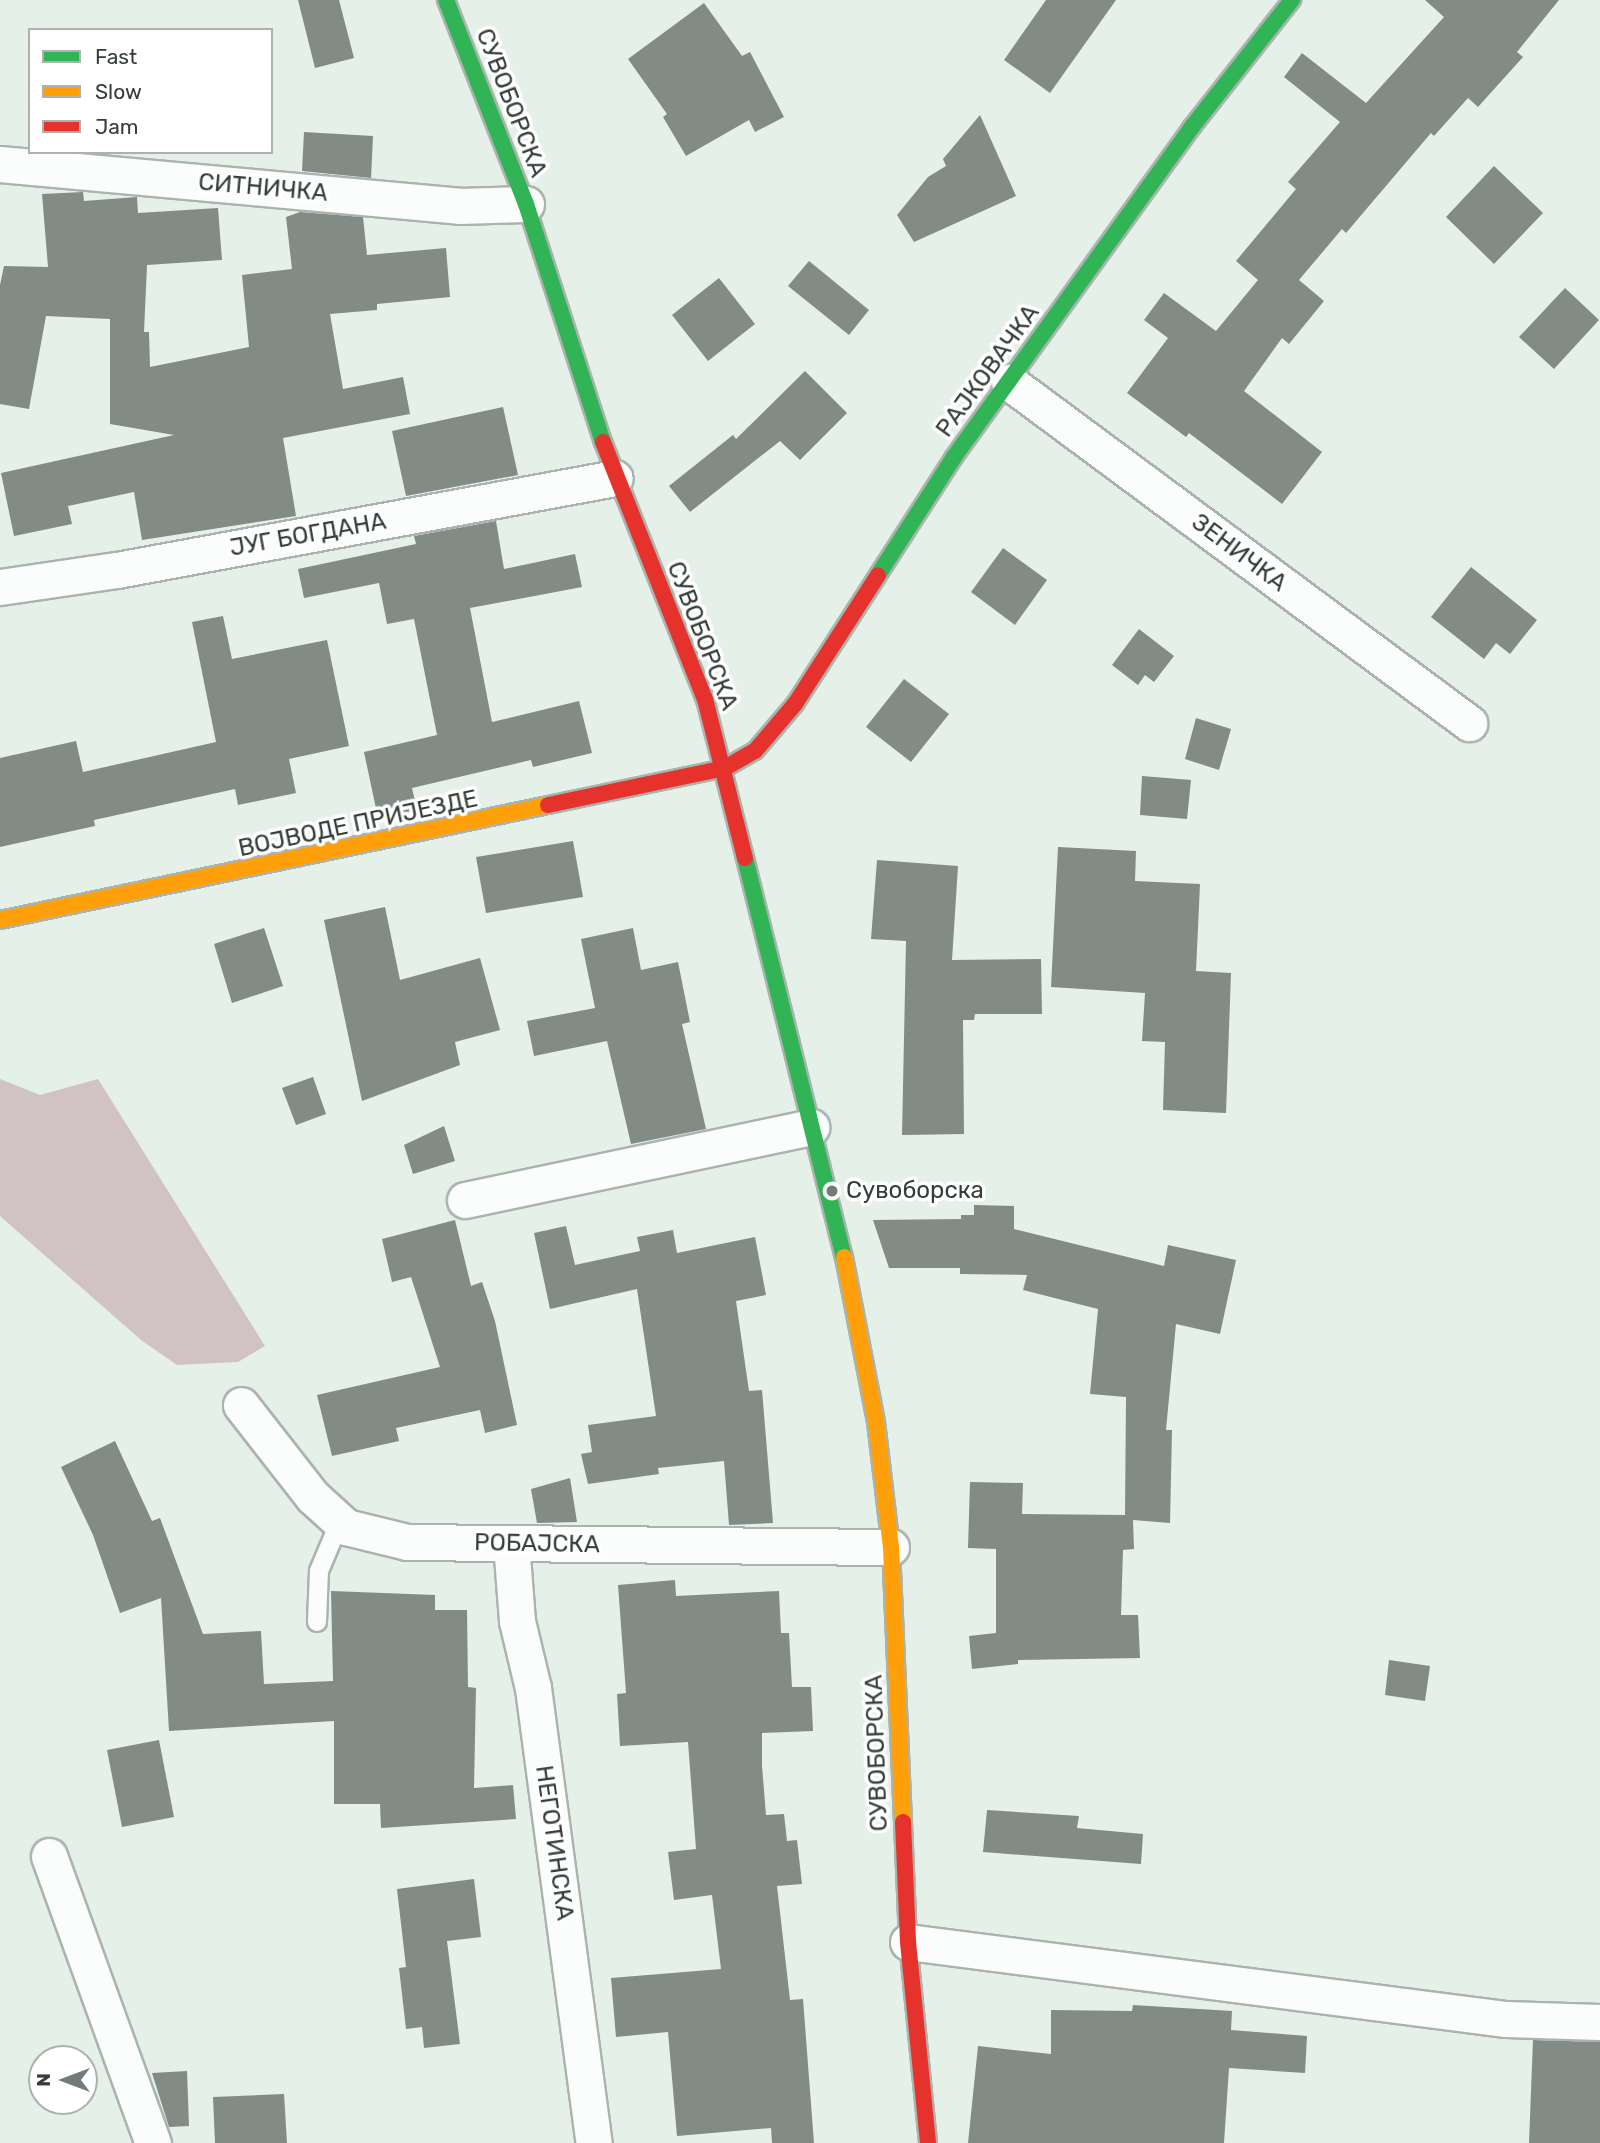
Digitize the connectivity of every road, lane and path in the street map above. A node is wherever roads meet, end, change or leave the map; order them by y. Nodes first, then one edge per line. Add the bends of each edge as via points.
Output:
1 (446, 0) edge
2 (1292, 0) edge
3 (0, 164) edge
4 (526, 204) junction
5 (1009, 382) junction
6 (615, 478) junction
7 (0, 587) edge
8 (1469, 723) dead end
9 (725, 768) junction
10 (0, 920) edge
11 (811, 1127) junction
12 (465, 1200) dead end
13 (241, 1405) dead end
14 (340, 1521) junction
15 (511, 1543) junction
16 (891, 1547) junction
17 (317, 1622) dead end
18 (49, 1856) dead end
19 (908, 1941) junction
20 (1600, 2022) edge
21 (153, 2143) edge
22 (594, 2143) edge
23 (928, 2143) edge

1 - 4 main road, СУВОБОРСКА
2 - 5 main road, РАЈКОВАЧКА via 1192,127
3 - 4 street, СИТНИЧКА via 459,206
4 - 6 main road, СУВОБОРСКА
5 - 8 street, ЗЕНИЧКА
5 - 9 main road, РАЈКОВАЧКА via 954,457 795,705 755,751
6 - 7 street, ЈУГ БОГДАНА via 117,570
6 - 9 main road, СУВОБОРСКА via 699,682
9 - 10 main road, ВОЈВОДЕ ПРИЈЕЗДЕ
9 - 11 main road, СУВОБОРСКА
11 - 12 street
11 - 16 main road, СУВОБОРСКА via 852,1289 876,1422
13 - 14 street, РОБАЈСКА via 313,1497
14 - 15 street, РОБАЈСКА via 346,1527 407,1542
14 - 17 lane via 319,1571
15 - 16 street, РОБАЈСКА
15 - 22 street, НЕГОТИНСКА via 517,1621 533,1688
16 - 19 main road, СУВОБОРСКА
18 - 21 street
19 - 20 street via 1506,2020
19 - 23 main road, СУВОБОРСКА

